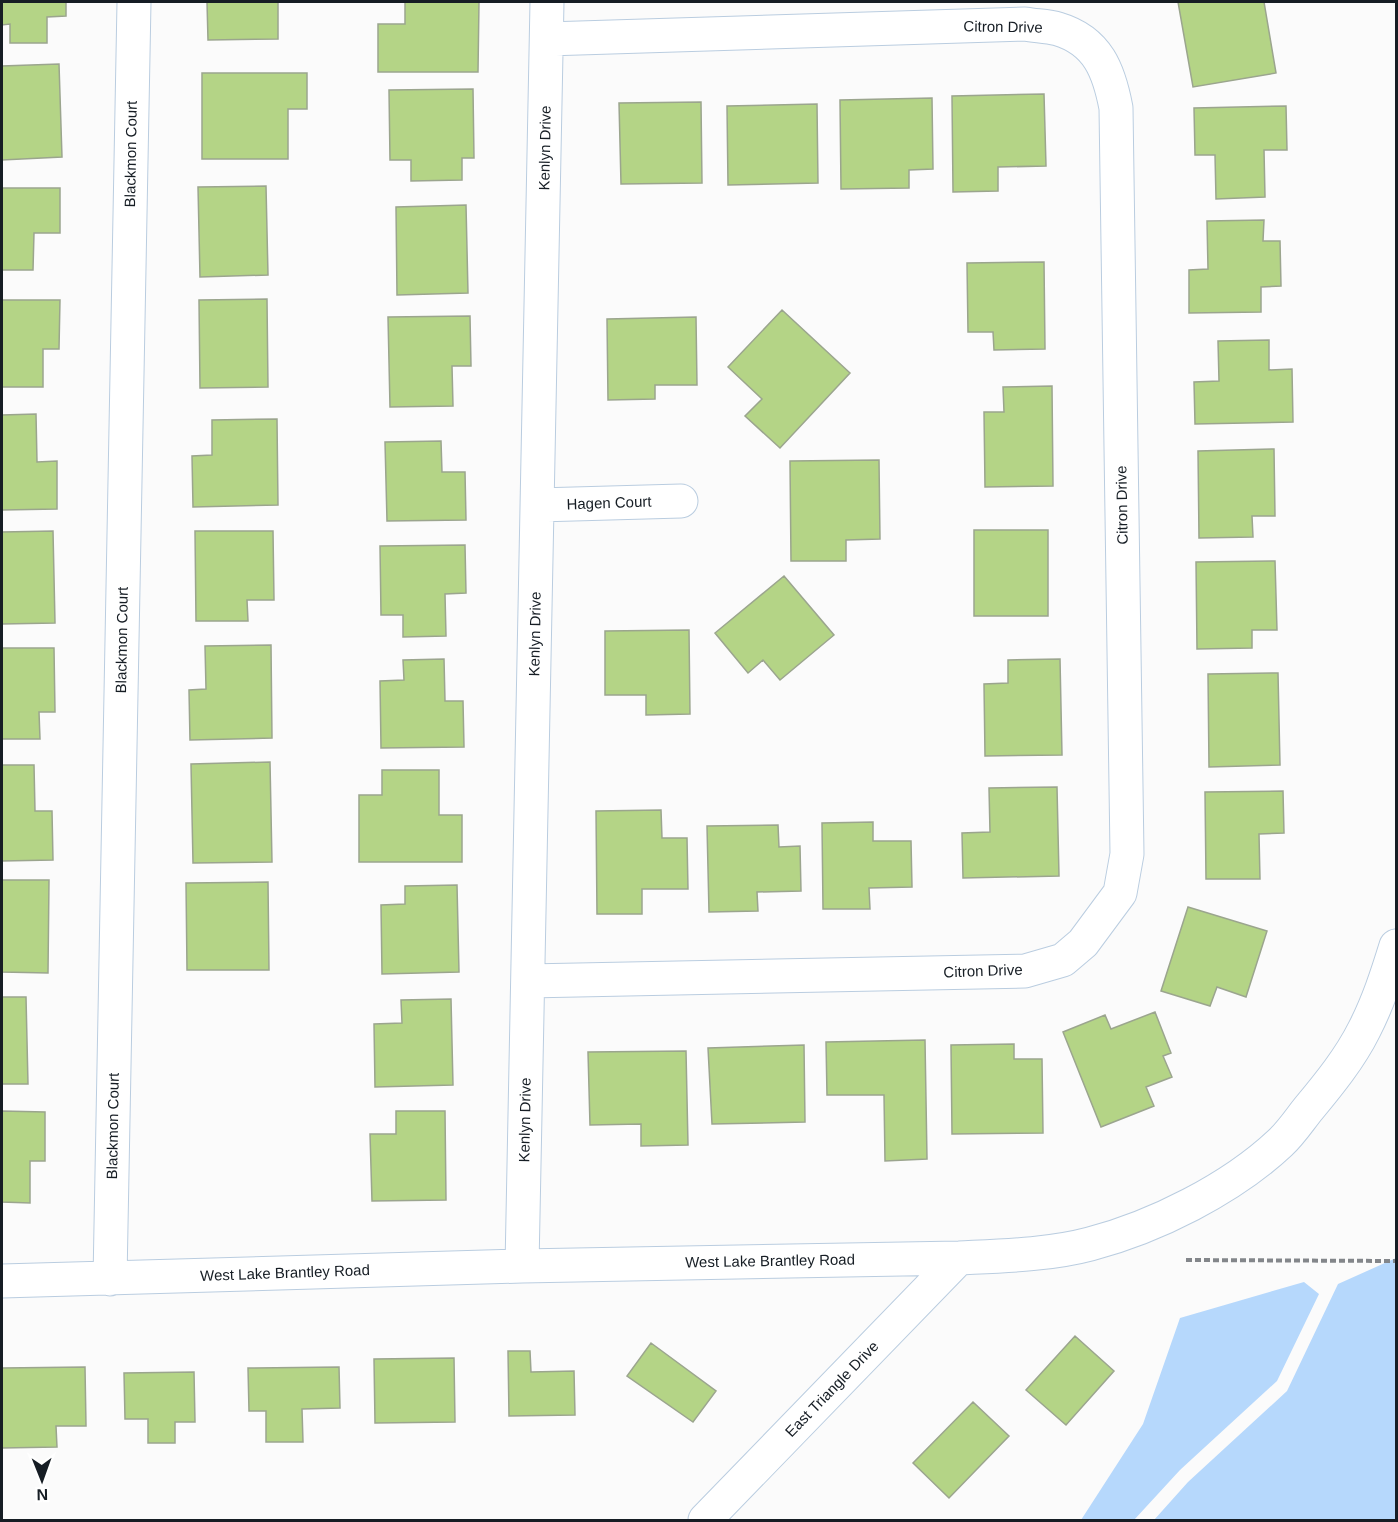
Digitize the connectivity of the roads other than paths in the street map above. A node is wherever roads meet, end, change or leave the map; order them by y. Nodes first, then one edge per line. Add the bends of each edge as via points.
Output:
1 (134, 2) edge
2 (547, 2) edge
3 (547, 39) junction
4 (681, 501) dead end
5 (538, 506) junction
6 (1396, 946) edge
7 (528, 981) junction
8 (959, 1258) junction
9 (522, 1266) junction
10 (110, 1279) junction
11 (2, 1281) edge
12 (705, 1521) edge

1 - 10 street, Blackmon Court
2 - 3 street, Kenlyn Drive
3 - 5 street, Kenlyn Drive
3 - 7 street, Citron Drive via 1025,24 1058,29 1085,41 1102,61 1116,108 1127,854 1120,893 1083,943 1063,960 1025,971
4 - 5 street, Hagen Court
5 - 7 street, Kenlyn Drive
6 - 8 street, West Lake Brantley Road via 1364,1032 1342,1065 1281,1142 1244,1172 1169,1215 1088,1245
7 - 9 street, Kenlyn Drive
8 - 9 street, West Lake Brantley Road
8 - 12 street, East Triangle Drive
9 - 10 street, West Lake Brantley Road
10 - 11 street, West Lake Brantley Road

